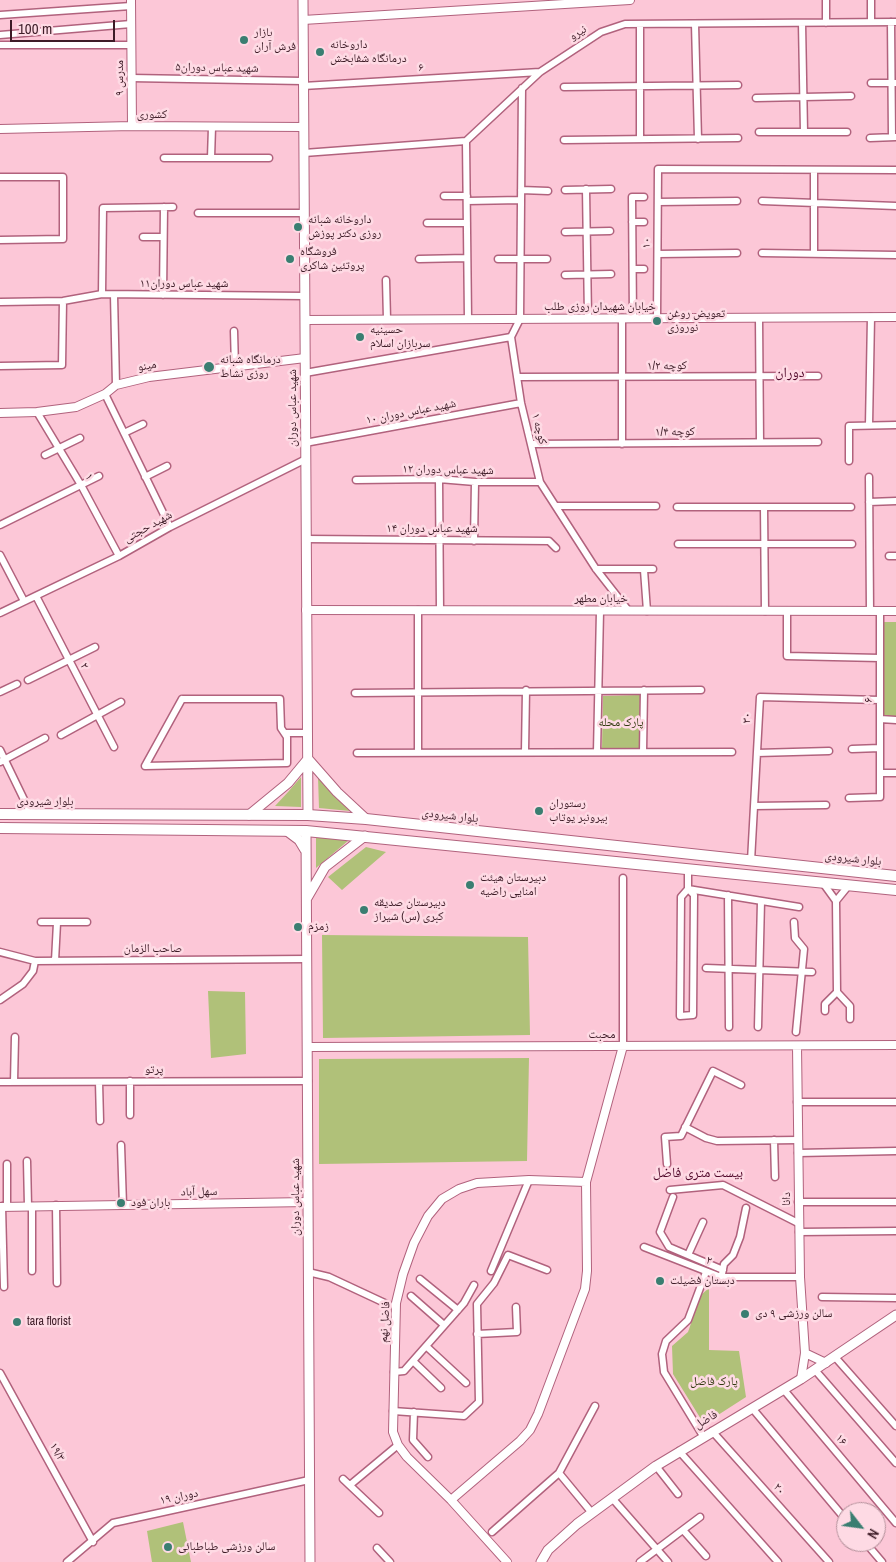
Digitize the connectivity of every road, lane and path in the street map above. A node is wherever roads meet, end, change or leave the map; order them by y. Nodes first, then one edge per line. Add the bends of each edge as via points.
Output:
1 (303, 0) edge
2 (630, 0) edge
3 (826, 0) edge
4 (871, 0) edge
5 (131, 3) edge
6 (0, 15) edge
7 (303, 20) junction
8 (871, 22) junction
9 (894, 22) edge
10 (802, 23) junction
11 (826, 23) junction
12 (131, 24) junction
13 (640, 24) junction
14 (694, 24) junction
15 (0, 35) edge
16 (131, 45) junction
17 (0, 46) edge
18 (540, 72) junction
19 (131, 78) junction
20 (870, 83) dead end
21 (894, 83) edge
22 (303, 84) junction
23 (738, 85) dead end
24 (640, 86) junction
25 (696, 86) junction
26 (564, 87) dead end
27 (522, 88) junction
28 (851, 96) dead end
29 (803, 97) junction
30 (756, 98) dead end
31 (132, 126) junction
32 (212, 126) junction
33 (304, 127) junction
34 (0, 129) edge
35 (759, 132) dead end
36 (804, 132) junction
37 (847, 132) dead end
38 (894, 137) edge
39 (738, 138) dead end
40 (870, 138) dead end
41 (640, 139) junction
42 (698, 139) junction
43 (564, 140) dead end
44 (466, 141) junction
45 (304, 153) junction
46 (164, 158) dead end
47 (211, 158) junction
48 (269, 158) dead end
49 (814, 170) junction
50 (896, 170) edge
51 (0, 177) edge
52 (586, 189) junction
53 (611, 189) dead end
54 (521, 190) junction
55 (548, 190) dead end
56 (565, 190) dead end
57 (444, 196) dead end
58 (644, 197) dead end
59 (467, 198) junction
60 (520, 200) junction
61 (737, 201) dead end
62 (762, 201) dead end
63 (658, 202) junction
64 (814, 203) junction
65 (896, 206) edge
66 (164, 207) junction
67 (173, 207) dead end
68 (198, 213) dead end
69 (304, 213) junction
70 (632, 222) junction
71 (644, 222) dead end
72 (427, 223) dead end
73 (467, 223) junction
74 (610, 231) dead end
75 (565, 232) dead end
76 (587, 232) junction
77 (143, 237) dead end
78 (163, 237) junction
79 (0, 240) edge
80 (737, 253) dead end
81 (762, 253) dead end
82 (658, 254) junction
83 (814, 254) junction
84 (896, 255) edge
85 (467, 258) junction
86 (419, 259) dead end
87 (498, 259) dead end
88 (521, 259) junction
89 (548, 259) dead end
90 (633, 269) junction
91 (644, 269) dead end
92 (611, 274) dead end
93 (565, 275) dead end
94 (587, 275) junction
95 (386, 280) dead end
96 (102, 294) junction
97 (114, 295) junction
98 (162, 295) junction
99 (304, 296) junction
100 (64, 301) junction
101 (0, 302) edge
102 (870, 317) junction
103 (896, 317) edge
104 (588, 318) junction
105 (622, 318) junction
106 (633, 318) junction
107 (657, 318) junction
108 (759, 318) junction
109 (387, 319) junction
110 (468, 319) junction
111 (520, 319) junction
112 (305, 320) junction
113 (234, 331) dead end
114 (511, 337) junction
115 (305, 358) junction
116 (0, 366) edge
117 (235, 367) junction
118 (305, 373) junction
119 (760, 376) junction
120 (818, 376) dead end
121 (517, 377) junction
122 (622, 378) junction
123 (116, 385) junction
124 (106, 394) junction
125 (521, 403) junction
126 (37, 412) junction
127 (0, 413) edge
128 (143, 424) dead end
129 (869, 425) junction
130 (896, 425) edge
131 (124, 433) junction
132 (80, 438) dead end
133 (760, 442) junction
134 (818, 442) dead end
135 (306, 444) junction
136 (532, 444) junction
137 (622, 444) junction
138 (58, 449) junction
139 (45, 455) dead end
140 (306, 459) junction
141 (849, 461) dead end
142 (167, 466) dead end
143 (99, 476) dead end
144 (145, 477) junction
145 (869, 477) dead end
146 (439, 479) junction
147 (356, 480) dead end
148 (475, 482) junction
149 (540, 482) junction
150 (81, 485) junction
151 (896, 501) edge
152 (869, 502) junction
153 (557, 506) junction
154 (656, 506) dead end
155 (677, 507) dead end
156 (764, 507) junction
157 (851, 507) dead end
158 (0, 526) edge
159 (170, 527) junction
160 (306, 539) junction
161 (440, 541) junction
162 (474, 541) junction
163 (678, 544) dead end
164 (765, 544) junction
165 (852, 544) dead end
166 (556, 548) dead end
167 (0, 555) edge
168 (118, 556) junction
169 (596, 569) junction
170 (644, 570) junction
171 (653, 570) dead end
172 (36, 596) junction
173 (24, 601) junction
174 (306, 610) junction
175 (418, 610) junction
176 (440, 610) junction
177 (628, 610) junction
178 (600, 611) junction
179 (647, 611) junction
180 (765, 611) junction
181 (787, 611) junction
182 (870, 611) junction
183 (880, 611) junction
184 (896, 611) edge
185 (0, 613) edge
186 (95, 647) dead end
187 (880, 658) junction
188 (68, 660) junction
189 (28, 680) dead end
190 (17, 684) dead end
191 (526, 690) junction
192 (600, 690) junction
193 (644, 690) junction
194 (701, 690) dead end
195 (0, 692) edge
196 (355, 693) dead end
197 (419, 693) junction
198 (880, 700) junction
199 (121, 702) dead end
200 (97, 715) junction
201 (880, 719) junction
202 (896, 720) edge
203 (285, 733) junction
204 (307, 733) junction
205 (61, 734) dead end
206 (45, 738) dead end
207 (114, 747) dead end
208 (880, 748) junction
209 (852, 749) dead end
210 (0, 750) edge
211 (829, 751) dead end
212 (525, 752) junction
213 (597, 752) junction
214 (643, 752) junction
215 (732, 752) dead end
216 (757, 752) junction
217 (357, 753) dead end
218 (418, 753) junction
219 (308, 759) junction
220 (2, 760) edge
221 (880, 773) junction
222 (896, 773) edge
223 (849, 798) dead end
224 (826, 805) dead end
225 (754, 806) junction
226 (0, 814) edge
227 (31, 814) junction
228 (75, 814) junction
229 (250, 814) junction
230 (308, 815) junction
231 (366, 820) junction
232 (0, 828) edge
233 (75, 828) junction
234 (287, 831) junction
235 (306, 831) junction
236 (365, 836) junction
237 (544, 839) junction
238 (556, 840) junction
239 (306, 853) junction
240 (542, 854) junction
241 (556, 856) junction
242 (751, 861) junction
243 (688, 869) junction
244 (896, 876) edge
245 (622, 878) dead end
246 (824, 883) junction
247 (849, 886) junction
248 (688, 889) junction
249 (896, 890) edge
250 (728, 896) junction
251 (307, 898) junction
252 (761, 901) junction
253 (836, 901) junction
254 (799, 907) dead end
255 (42, 922) dead end
256 (87, 922) dead end
257 (794, 922) dead end
258 (57, 923) junction
259 (0, 952) edge
260 (307, 960) junction
261 (55, 961) junction
262 (35, 962) junction
263 (706, 968) dead end
264 (728, 969) junction
265 (759, 970) junction
266 (803, 972) junction
267 (812, 972) dead end
268 (837, 992) junction
269 (0, 1000) edge
270 (825, 1011) dead end
271 (850, 1019) dead end
272 (729, 1026) dead end
273 (758, 1028) dead end
274 (796, 1032) dead end
275 (16, 1038) dead end
276 (896, 1045) edge
277 (623, 1046) junction
278 (797, 1046) junction
279 (307, 1047) junction
280 (130, 1081) junction
281 (308, 1081) junction
282 (0, 1082) edge
283 (14, 1082) junction
284 (99, 1082) junction
285 (741, 1085) dead end
286 (797, 1102) junction
287 (896, 1102) edge
288 (130, 1114) dead end
289 (100, 1121) dead end
290 (686, 1128) junction
291 (774, 1140) junction
292 (798, 1140) junction
293 (121, 1145) dead end
294 (896, 1151) edge
295 (798, 1153) junction
296 (27, 1161) dead end
297 (7, 1164) dead end
298 (667, 1164) dead end
299 (775, 1177) dead end
300 (529, 1180) junction
301 (586, 1182) junction
302 (670, 1190) dead end
303 (673, 1198) dead end
304 (308, 1202) junction
305 (798, 1202) junction
306 (896, 1202) edge
307 (123, 1204) junction
308 (3, 1206) edge
309 (30, 1206) junction
310 (56, 1206) junction
311 (746, 1208) dead end
312 (703, 1222) dead end
313 (798, 1223) junction
314 (798, 1232) junction
315 (896, 1232) edge
316 (644, 1247) dead end
317 (688, 1255) junction
318 (547, 1270) dead end
319 (723, 1270) junction
320 (492, 1271) dead end
321 (32, 1272) dead end
322 (308, 1272) junction
323 (706, 1272) junction
324 (721, 1277) junction
325 (800, 1277) junction
326 (420, 1279) dead end
327 (57, 1283) dead end
328 (474, 1285) dead end
329 (4, 1287) dead end
330 (411, 1296) dead end
331 (822, 1297) dead end
332 (896, 1298) edge
333 (389, 1305) dead end
334 (516, 1307) dead end
335 (458, 1310) junction
336 (896, 1315) edge
337 (444, 1326) junction
338 (477, 1334) junction
339 (426, 1346) junction
340 (805, 1353) junction
341 (836, 1357) junction
342 (413, 1361) junction
343 (826, 1363) junction
344 (815, 1370) junction
345 (394, 1372) junction
346 (0, 1373) edge
347 (801, 1379) junction
348 (466, 1383) dead end
349 (442, 1388) dead end
350 (784, 1390) junction
351 (595, 1406) dead end
352 (752, 1408) junction
353 (393, 1411) junction
354 (414, 1412) junction
355 (896, 1426) edge
356 (708, 1433) junction
357 (398, 1445) junction
358 (679, 1451) junction
359 (428, 1457) dead end
360 (896, 1463) edge
361 (656, 1466) junction
362 (559, 1473) junction
363 (343, 1479) dead end
364 (309, 1480) junction
365 (350, 1485) junction
366 (678, 1494) dead end
367 (612, 1498) junction
368 (451, 1500) junction
369 (836, 1508) edge
370 (592, 1512) junction
371 (379, 1513) dead end
372 (700, 1517) dead end
373 (896, 1523) edge
374 (684, 1530) junction
375 (492, 1532) dead end
376 (93, 1542) junction
377 (377, 1548) dead end
378 (657, 1550) junction
379 (874, 1552) edge
380 (706, 1556) dead end
381 (544, 1560) edge
382 (67, 1562) edge
383 (310, 1562) edge
384 (390, 1562) edge
385 (507, 1562) edge
386 (640, 1562) edge
387 (668, 1562) edge
388 (778, 1562) edge
389 (829, 1562) edge
390 (882, 1562) edge

1 - 7 main road, شهید عباس دوران
2 - 7 street
3 - 11 street
4 - 8 street
5 - 6 street
5 - 12 street, مدرس ۹
7 - 22 main road, شهید عباس دوران
8 - 9 street, نیرو
8 - 11 street, نیرو
9 - 21 street
10 - 11 street, نیرو
10 - 14 street, نیرو
10 - 29 street
12 - 15 street
12 - 16 street, مدرس ۹
13 - 14 street, نیرو
13 - 18 street, نیرو via 625,24 600,32
13 - 24 street
14 - 25 street
16 - 17 street
16 - 19 street, مدرس ۹
18 - 22 street, ۶
18 - 27 street, نیرو
19 - 22 street, شهید عباس دوران۵
19 - 31 street, مدرس ۹
20 - 21 street
21 - 38 street
22 - 33 main road, شهید عباس دوران
23 - 25 street
24 - 25 street
24 - 26 street
24 - 41 street
25 - 42 street
27 - 44 street, نیرو
27 - 54 street
28 - 29 street
29 - 30 street
29 - 36 street
31 - 32 street, کشوری
31 - 34 street, کشوری
32 - 33 street, کشوری
32 - 47 street
33 - 45 main road, شهید عباس دوران
35 - 36 street
36 - 37 street
38 - 40 street
39 - 42 street
41 - 42 street
41 - 43 street
44 - 45 street
44 - 59 street
45 - 69 main road, شهید عباس دوران
46 - 47 street
47 - 48 street
49 - 50 street
49 - 63 street, ۱۰ via 658,168
49 - 64 street
51 - 79 street via 63,177 63,239
52 - 53 street
52 - 56 street
52 - 76 street
54 - 55 street
54 - 60 street
57 - 59 street
58 - 70 street via 632,197
59 - 60 street
59 - 73 street
60 - 88 street
61 - 63 street
62 - 64 street
63 - 82 street, ۱۰
64 - 65 street
64 - 83 street
66 - 67 street
66 - 78 street
66 - 96 street via 104,208
68 - 69 street
69 - 99 main road, شهید عباس دوران
70 - 71 street
70 - 90 street
72 - 73 street
73 - 85 street
74 - 76 street
75 - 76 street
76 - 94 street
77 - 78 street
78 - 98 street
80 - 82 street
81 - 83 street
82 - 107 street, ۱۰
83 - 84 street
85 - 86 street
85 - 110 street
87 - 88 street
88 - 89 street
88 - 111 street
90 - 91 street
90 - 106 street
92 - 94 street
93 - 94 street
94 - 104 street
95 - 109 street
96 - 97 street, شهید عباس دوران۱۱
96 - 100 street, شهید عباس دوران۱۱
97 - 98 street, شهید عباس دوران۱۱
97 - 123 street
98 - 99 street, شهید عباس دوران۱۱
99 - 112 main road, شهید عباس دوران
100 - 101 street, شهید عباس دوران۱۱
100 - 116 street via 62,365
102 - 103 street, خیابان شهیدان روزی طلب
102 - 108 street, خیابان شهیدان روزی طلب
102 - 129 street
104 - 105 street, خیابان شهیدان روزی طلب
104 - 111 street, خیابان شهیدان روزی طلب
105 - 106 street, خیابان شهیدان روزی طلب
105 - 122 street
106 - 107 street, خیابان شهیدان روزی طلب
107 - 108 street, خیابان شهیدان روزی طلب
108 - 119 street
109 - 110 street, خیابان شهیدان روزی طلب
109 - 112 street, خیابان شهیدان روزی طلب
110 - 111 street, خیابان شهیدان روزی طلب
111 - 114 street
112 - 115 main road, شهید عباس دوران
113 - 117 street
114 - 118 street
114 - 121 street, کوچه ۱
115 - 117 street, مینو
115 - 118 main road, شهید عباس دوران
117 - 123 street, مینو via 149,376
118 - 135 main road, شهید عباس دوران
119 - 120 street, کوچه ۱/۲
119 - 122 street, کوچه ۱/۲
119 - 133 street
121 - 122 street, کوچه ۱/۲
121 - 125 street, کوچه ۱
122 - 137 street
123 - 124 street, مینو
124 - 126 street, مینو via 76,407
124 - 131 street
125 - 135 street, شهید عباس دوران ۱۰
125 - 136 street, کوچه ۱
126 - 127 street, مینو
126 - 138 street, ۱
128 - 131 street
129 - 130 street
129 - 141 street via 849,426
131 - 144 street
132 - 138 street
133 - 134 street, کوچه ۱/۴
133 - 137 street, کوچه ۱/۴
135 - 140 main road, شهید عباس دوران
136 - 137 street, کوچه ۱/۴
136 - 149 street, کوچه ۱
138 - 139 street
138 - 150 street, ۱
140 - 159 street, شهید حجتی
140 - 160 main road, شهید عباس دوران
142 - 144 street
143 - 150 street
144 - 159 street
145 - 152 street
146 - 147 street, شهید عباس دوران ۱۲
146 - 148 street, شهید عباس دوران ۱۲
146 - 161 street
148 - 149 street, شهید عباس دوران ۱۲
148 - 162 street
149 - 153 street, کوچه ۱
150 - 158 street
150 - 168 street, ۱
151 - 152 street
152 - 182 street
153 - 154 street
153 - 169 street, کوچه ۱
155 - 156 street
156 - 157 street
156 - 164 street
159 - 168 street, شهید حجتی
160 - 161 street, شهید عباس دوران ۱۴
160 - 174 main road, شهید عباس دوران
161 - 162 street, شهید عباس دوران ۱۴
161 - 176 street
162 - 166 street, شهید عباس دوران ۱۴ via 549,541
163 - 164 street
164 - 165 street
164 - 180 street
167 - 173 street
168 - 172 street, شهید حجتی
169 - 170 street
169 - 177 street, کوچه ۱
170 - 171 street
170 - 179 street
172 - 173 street, شهید حجتی
172 - 188 street, ۲
173 - 185 street, شهید حجتی
174 - 175 street, خیابان مطهر
174 - 204 main road, شهید عباس دوران
175 - 176 street, خیابان مطهر
175 - 197 street
176 - 178 street, خیابان مطهر
177 - 178 street, خیابان مطهر
177 - 179 street, خیابان مطهر
178 - 192 street
179 - 180 street, خیابان مطهر
180 - 181 street, خیابان مطهر
181 - 182 street, خیابان مطهر
181 - 187 street via 786,656
182 - 183 street, خیابان مطهر
183 - 184 street, خیابان مطهر
183 - 187 street, ۶
186 - 188 street
187 - 198 street, ۶
188 - 189 street
188 - 200 street, ۲
190 - 195 street
191 - 192 street
191 - 197 street
191 - 212 street
192 - 193 street
192 - 213 street
193 - 194 street
193 - 214 street
196 - 197 street
197 - 218 street
198 - 201 street, ۶
198 - 216 street, ۳۰ via 760,697
199 - 200 street
200 - 205 street
200 - 207 street, ۲
201 - 202 street
201 - 208 street, ۶
203 - 203 street via 281,728 280,700 182,699 145,766 288,763
203 - 204 street
204 - 219 main road, شهید عباس دوران
206 - 220 street
208 - 209 street
208 - 221 street, ۶
210 - 220 street
211 - 216 street
212 - 213 street
212 - 218 street
213 - 214 street
214 - 215 street
216 - 225 street, ۳۰
217 - 218 street
219 - 229 main road via 288,783
219 - 230 main road, شهید عباس دوران
219 - 231 main road
220 - 227 street
221 - 222 street
221 - 223 street, ۶ via 880,797
224 - 225 street
225 - 242 street, ۳۰
226 - 227 main road, بلوار شیرودی
227 - 228 main road, بلوار شیرودی
228 - 229 main road, بلوار شیرودی
228 - 233 main road
229 - 230 main road, بلوار شیرودی
230 - 231 main road, بلوار شیرودی
231 - 237 main road, بلوار شیرودی
232 - 233 main road, بلوار شیرودی
233 - 234 main road, بلوار شیرودی
234 - 235 main road, بلوار شیرودی
234 - 239 main road via 299,840
235 - 236 main road, بلوار شیرودی
235 - 239 main road, شهید عباس دوران
236 - 240 main road, بلوار شیرودی
236 - 251 main road via 325,867
237 - 238 main road, بلوار شیرودی
237 - 240 main road
238 - 241 main road via 553,848
238 - 242 main road, بلوار شیرودی
239 - 251 main road, شهید عباس دوران
240 - 241 main road, بلوار شیرودی
241 - 243 main road, بلوار شیرودی
242 - 244 main road, بلوار شیرودی
243 - 246 main road, بلوار شیرودی
243 - 248 street
245 - 277 street
246 - 247 main road, بلوار شیرودی
246 - 253 street
247 - 249 main road, بلوار شیرودی
247 - 253 street
248 - 248 street via 681,897 680,1016 693,1015 694,895
248 - 250 street
250 - 252 street
250 - 264 street
251 - 260 main road, شهید عباس دوران
252 - 254 street
252 - 265 street
253 - 268 street
255 - 258 street
256 - 258 street
257 - 266 street via 794,938 804,949
258 - 261 street
259 - 262 street, صاحب الزمان
260 - 261 street, صاحب الزمان
260 - 279 main road, شهید عباس دوران
261 - 262 street, صاحب الزمان
262 - 269 street via 33,971 23,984
263 - 264 street
264 - 265 street
264 - 272 street
265 - 266 street
265 - 273 street
266 - 267 street
266 - 274 street
268 - 270 street via 825,1004
268 - 271 street via 850,1006
275 - 283 street
276 - 278 street, محبت
277 - 278 street, محبت
277 - 279 street, محبت
277 - 301 street
278 - 286 street, دانا
279 - 281 main road, شهید عباس دوران
280 - 281 street, پرتو
280 - 284 street, پرتو
280 - 288 street
281 - 304 main road, شهید عباس دوران
282 - 283 street, پرتو
283 - 284 street, پرتو
284 - 289 street
285 - 290 street via 713,1071
286 - 287 street
286 - 292 street, دانا
290 - 291 street via 717,1140
290 - 298 street via 681,1136 665,1137
291 - 292 street
291 - 299 street
292 - 295 street, دانا
293 - 307 street
294 - 295 street
295 - 305 street, دانا
296 - 309 street
297 - 308 street
300 - 301 street, فاضل نهم
300 - 320 street
300 - 345 street, فاضل نهم via 477,1183 459,1189 442,1199 428,1216 402,1274 396,1303
301 - 368 street via 588,1271 585,1289 538,1414 520,1441
302 - 313 street via 723,1185
303 - 317 street via 660,1232 669,1247
304 - 307 street, سهل آباد
304 - 322 main road, شهید عباس دوران
305 - 306 street
305 - 313 street, دانا
307 - 310 street, سهل آباد
308 - 309 street, سهل آباد
308 - 329 street
309 - 310 street, سهل آباد
309 - 321 street
310 - 327 street
311 - 319 street via 740,1237
312 - 317 street
313 - 314 street, دانا
314 - 315 street
314 - 325 street, دانا
316 - 323 street, ۲
317 - 319 street
318 - 338 street via 508,1256 494,1284 477,1304
319 - 324 street
322 - 333 street via 329,1277
322 - 364 main road, شهید عباس دوران
323 - 324 street, ۲
323 - 356 street, ۲۰ via 688,1320 666,1341 662,1354 664,1372
324 - 325 street, ۲
325 - 340 street, دانا
326 - 335 street
328 - 335 street
330 - 337 street
331 - 332 street
334 - 338 street via 517,1332
335 - 337 street
336 - 341 main road, فاضل
337 - 339 street
338 - 354 street via 479,1402 464,1416
339 - 342 street
339 - 348 street
340 - 343 street
340 - 347 street, دانا
341 - 343 main road, فاضل
341 - 355 street
342 - 345 street via 404,1371
342 - 349 street
343 - 344 main road, فاضل
344 - 347 main road, فاضل
344 - 360 street
345 - 353 street, فاضل نهم
346 - 376 street, ۱۹/۳
347 - 350 main road, فاضل
350 - 352 main road, فاضل
350 - 373 street, ۱۶
351 - 362 street
352 - 356 main road, فاضل
352 - 369 street
353 - 354 street
353 - 357 street, فاضل نهم via 393,1432
354 - 359 street via 413,1440
356 - 358 main road, فاضل
356 - 389 street, ۲۰
357 - 365 street
357 - 368 street, فاضل نهم
358 - 361 main road, فاضل
358 - 388 street
361 - 366 street
361 - 367 main road, فاضل
362 - 370 street
362 - 375 street
363 - 365 street
364 - 376 street, دوران ۱۹ via 112,1523
364 - 383 main road, شهید عباس دوران
365 - 371 street
367 - 370 main road, فاضل
367 - 378 street
368 - 385 street, فاضل نهم
370 - 381 main road, فاضل via 576,1524
372 - 374 street
374 - 378 street
374 - 380 street
376 - 382 street, دوران ۱۹
377 - 384 street
378 - 386 street
378 - 387 street
379 - 390 street

